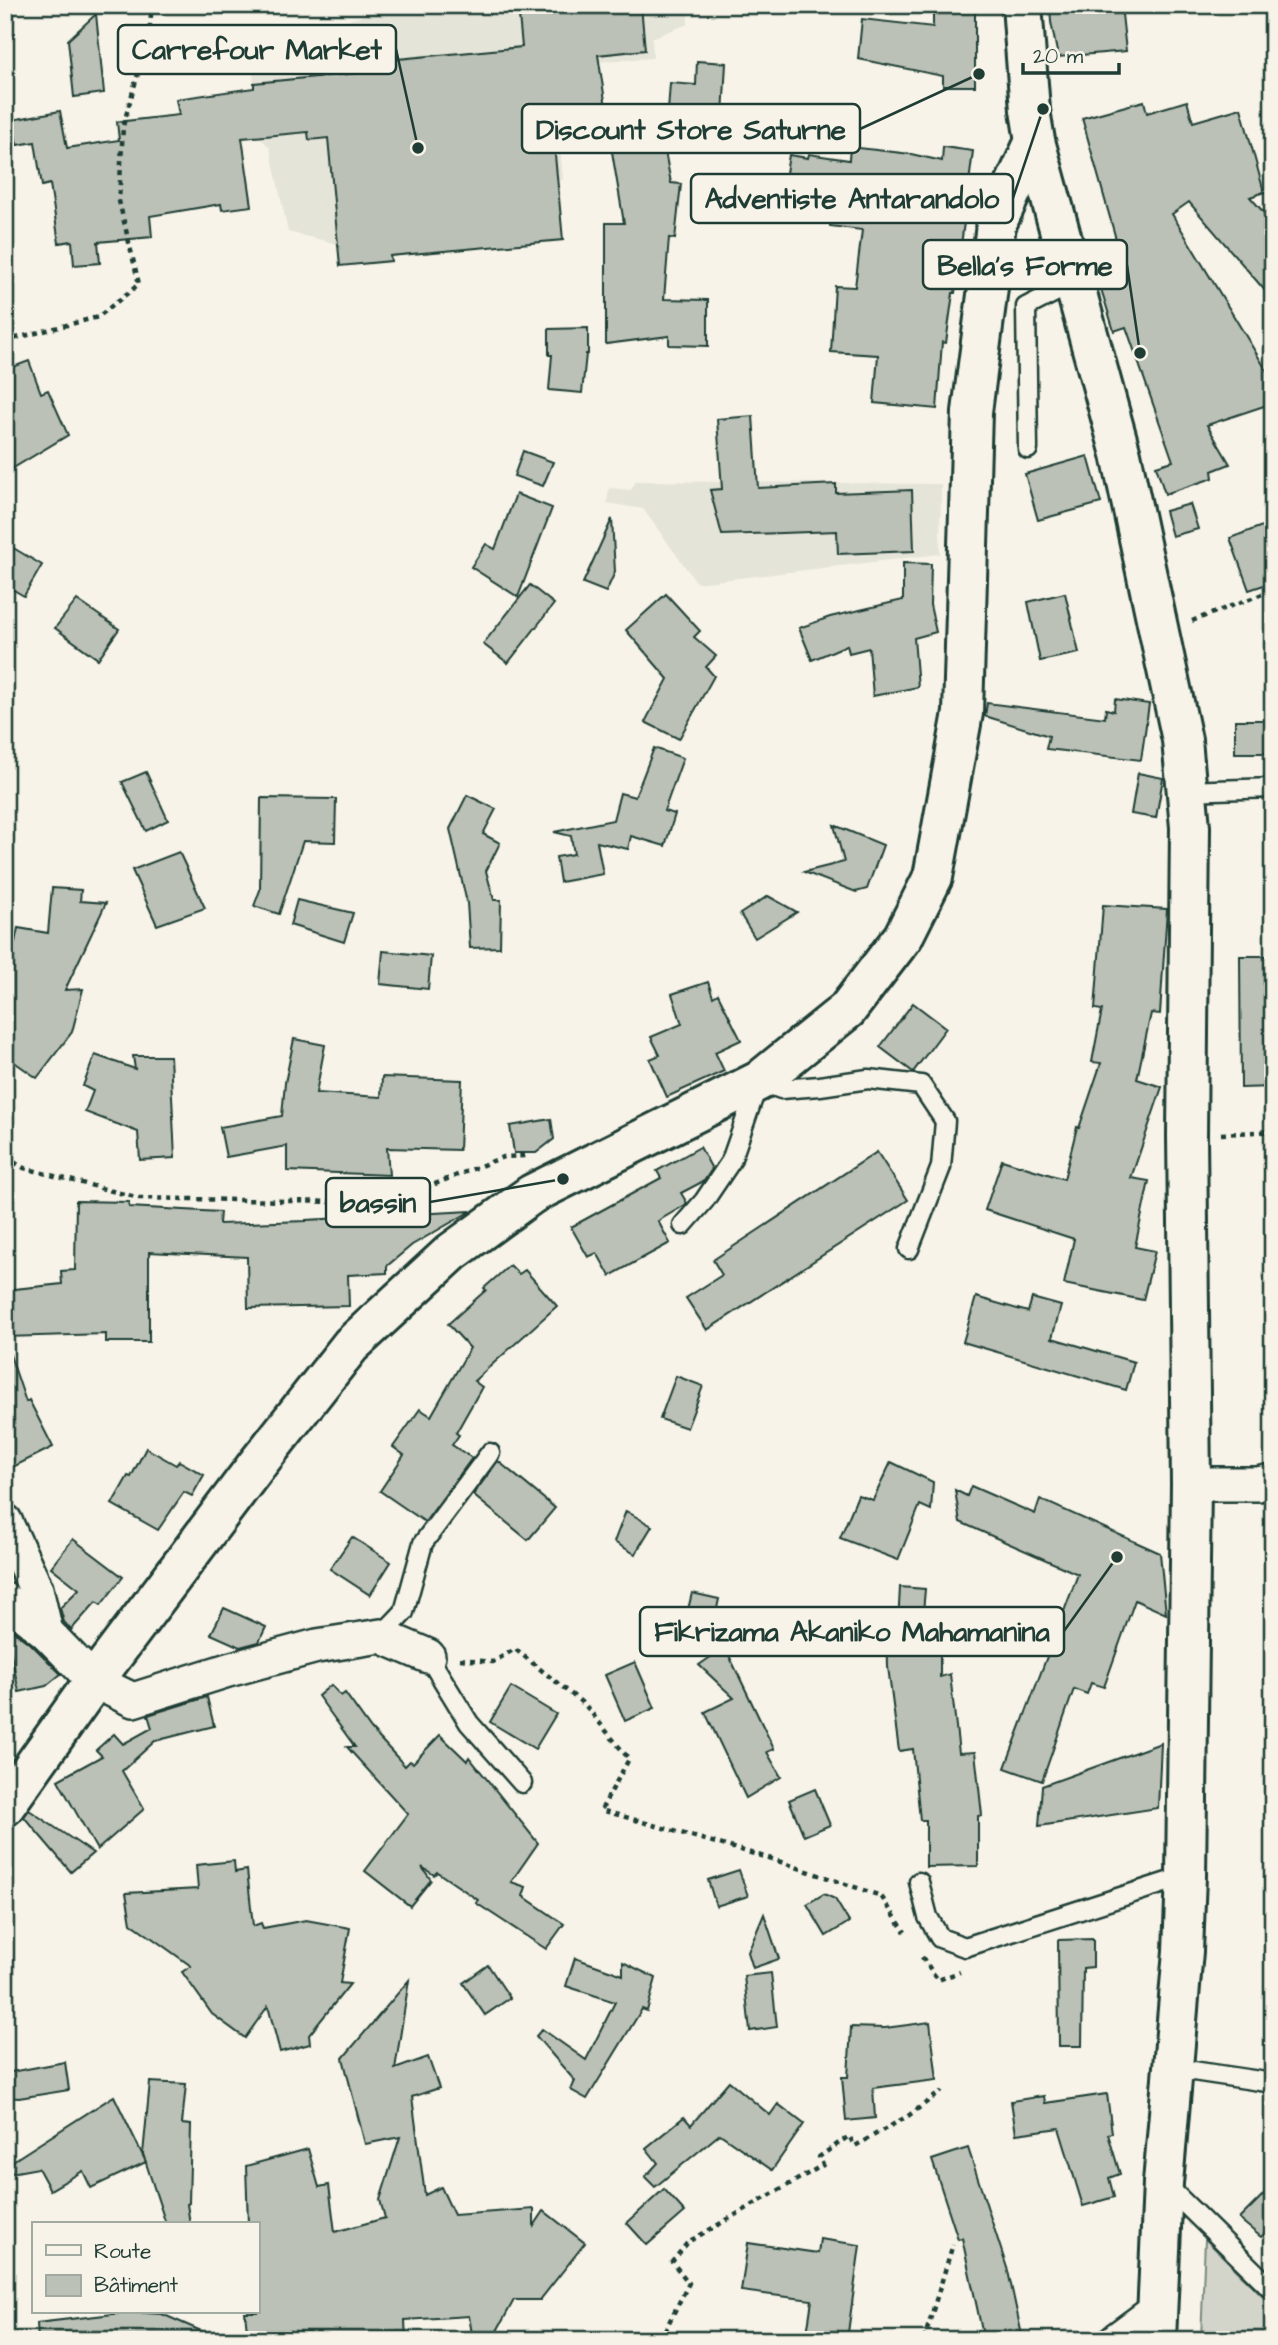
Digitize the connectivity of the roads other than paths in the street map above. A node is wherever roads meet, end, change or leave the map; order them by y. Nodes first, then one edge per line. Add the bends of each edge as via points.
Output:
1 (1022, 5) edge
2 (1035, 141) junction
3 (1073, 282) junction
4 (1028, 449) dead end
5 (1273, 788) edge
6 (1186, 791) junction
7 (760, 1081) junction
8 (683, 1224) dead end
9 (909, 1249) dead end
10 (490, 1453) dead end
11 (1273, 1481) edge
12 (1191, 1485) junction
13 (5, 1521) edge
14 (5, 1600) edge
15 (46, 1632) junction
16 (381, 1636) junction
17 (428, 1656) joint
18 (94, 1681) junction
19 (522, 1783) dead end
20 (5, 1806) edge
21 (1186, 1876) junction
22 (919, 1882) dead end
23 (1173, 2068) junction
24 (1273, 2083) edge
25 (1163, 2183) junction
26 (1273, 2290) edge
27 (1157, 2325) edge
28 (1116, 2340) edge

1 - 2 street
2 - 3 street
2 - 7 street via 996,225 972,412 963,713 933,877 903,937 847,1010
3 - 4 lane via 1026,307
3 - 6 street via 1121,454 1182,740
5 - 6 lane
6 - 12 street via 1190,827
7 - 8 lane via 731,1161
7 - 9 lane via 781,1089 868,1079 921,1085 945,1121 941,1167
7 - 18 street via 532,1194 452,1252 351,1345
10 - 16 lane via 423,1543 404,1612
11 - 12 street
12 - 21 street
13 - 15 street via 37,1589
14 - 15 street
15 - 18 street
16 - 17 street
16 - 18 street via 317,1646 134,1700
17 - 19 lane via 469,1723
18 - 20 street
21 - 22 lane via 965,1947 940,1938 928,1916
21 - 23 street
23 - 24 lane
23 - 25 street
25 - 26 lane
25 - 27 street
27 - 28 street

